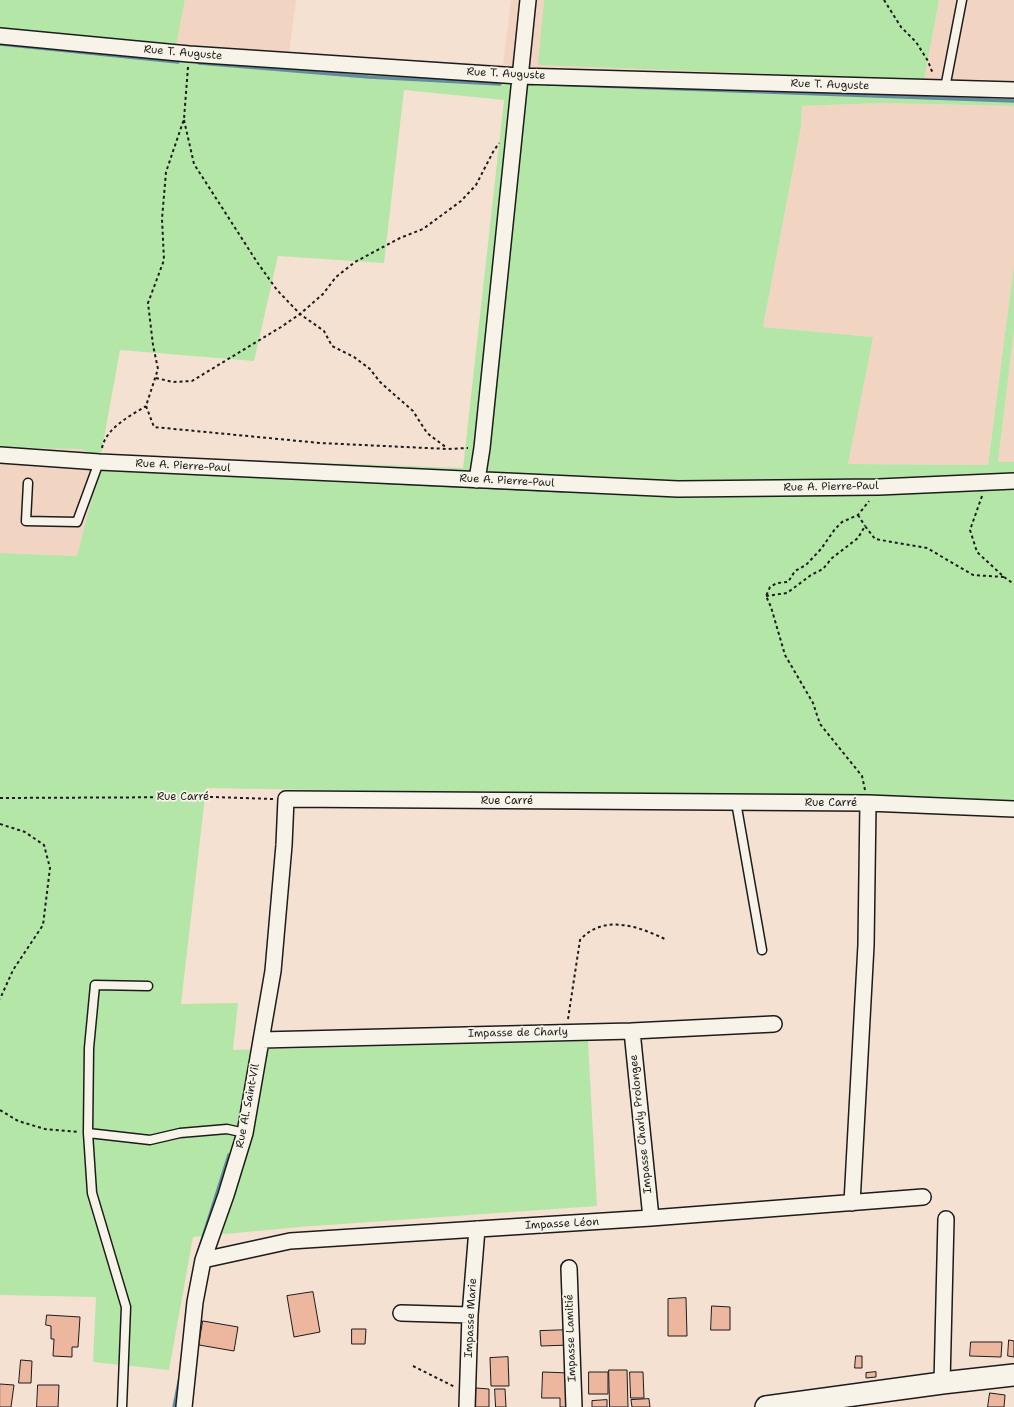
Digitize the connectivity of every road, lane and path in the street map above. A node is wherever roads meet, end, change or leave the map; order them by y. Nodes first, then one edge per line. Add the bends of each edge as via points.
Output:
1 (528, 0) edge
2 (884, 0) edge
3 (962, 0) edge
4 (0, 36) edge
5 (189, 54) junction
6 (519, 76) junction
7 (942, 88) junction
8 (1014, 90) edge
9 (184, 119) junction
10 (502, 139) dead end
11 (300, 314) junction
12 (156, 378) junction
13 (146, 406) junction
14 (482, 448) junction
15 (448, 449) junction
16 (0, 455) edge
17 (99, 462) junction
18 (477, 480) junction
19 (1014, 481) edge
20 (28, 483) dead end
21 (987, 483) junction
22 (879, 487) junction
23 (858, 515) junction
24 (864, 526) junction
25 (1004, 577) junction
26 (1014, 584) edge
27 (766, 596) junction
28 (0, 798) edge
29 (286, 799) junction
30 (736, 802) junction
31 (868, 803) junction
32 (1014, 809) edge
33 (0, 824) edge
34 (667, 940) dead end
35 (762, 950) dead end
36 (148, 986) dead end
37 (0, 999) edge
38 (774, 1024) dead end
39 (632, 1031) junction
40 (566, 1032) junction
41 (261, 1040) junction
42 (0, 1110) edge
43 (88, 1133) junction
44 (245, 1133) junction
45 (923, 1197) dead end
46 (852, 1203) junction
47 (651, 1218) junction
48 (946, 1218) dead end
49 (477, 1229) junction
50 (203, 1260) junction
51 (569, 1268) dead end
52 (401, 1313) dead end
53 (470, 1315) junction
54 (413, 1366) dead end
55 (1014, 1375) edge
56 (942, 1383) junction
57 (468, 1400) edge
58 (122, 1407) edge
59 (184, 1407) edge
60 (574, 1407) edge
61 (766, 1407) edge

1 - 6 street
2 - 7 path via 901,26 916,42
3 - 7 lane
4 - 5 street, Rue T. Auguste
5 - 6 street, Rue T. Auguste
5 - 9 path
6 - 7 street, Rue T. Auguste
6 - 14 street
7 - 8 street, Rue T. Auguste
9 - 11 path via 194,164 257,262 277,290
9 - 12 path via 166,172 162,219 164,260 148,303 158,369
10 - 11 path via 476,186 462,201 423,229 355,262 336,277 323,294
11 - 12 path via 251,347 192,381 173,382
11 - 15 path via 324,332 332,346 354,357 370,370 413,411 427,433
12 - 13 path
13 - 15 path via 154,427 320,443
13 - 17 path via 116,426 103,442
14 - 15 path
14 - 18 street
16 - 17 street, Rue A. Pierre-Paul
17 - 18 street, Rue A. Pierre-Paul
17 - 20 lane via 77,522 26,521
18 - 22 street, Rue A. Pierre-Paul via 678,488
19 - 21 street, Rue A. Pierre-Paul
21 - 22 street, Rue A. Pierre-Paul
21 - 25 path via 970,530 977,552
22 - 23 path
23 - 24 path
23 - 27 path via 842,522 806,565 795,571 788,582 770,587
24 - 25 path via 876,539 927,548 973,575
24 - 27 path via 858,538 832,558 823,569 787,593
25 - 26 path
27 - 31 path via 785,655 813,703 820,724 862,776
28 - 29 path, Rue Carré
29 - 30 street, Rue Carré
29 - 41 street, Rue Al. Saint-Vil via 273,971
30 - 31 street, Rue Carré
30 - 35 lane
31 - 32 street, Rue Carré
31 - 46 street via 866,945
33 - 37 path via 25,832 44,845 50,868 43,925 13,970
34 - 40 path via 631,926 599,927 587,932 580,940
36 - 43 lane via 95,984 89,1048
38 - 39 street, Impasse de Charly
39 - 40 street, Impasse de Charly
39 - 47 street, Impasse Charly Prolongee
40 - 41 street, Impasse de Charly
41 - 44 street, Rue Al. Saint-Vil
42 - 43 path via 18,1121 45,1129
43 - 44 lane via 150,1140 180,1133 227,1129
43 - 58 lane via 92,1192 126,1307
44 - 50 street, Rue Al. Saint-Vil
45 - 46 street, Impasse Léon
46 - 47 street, Impasse Léon
47 - 49 street, Impasse Léon
48 - 56 street
49 - 50 street, Impasse Léon via 290,1241
49 - 53 street, Impasse Marie
50 - 59 street, Rue Al. Saint-Vil via 195,1302
51 - 60 street, Impasse Lamitié
52 - 53 street
53 - 57 street, Impasse Marie
54 - 57 path
55 - 56 main road
56 - 61 main road

